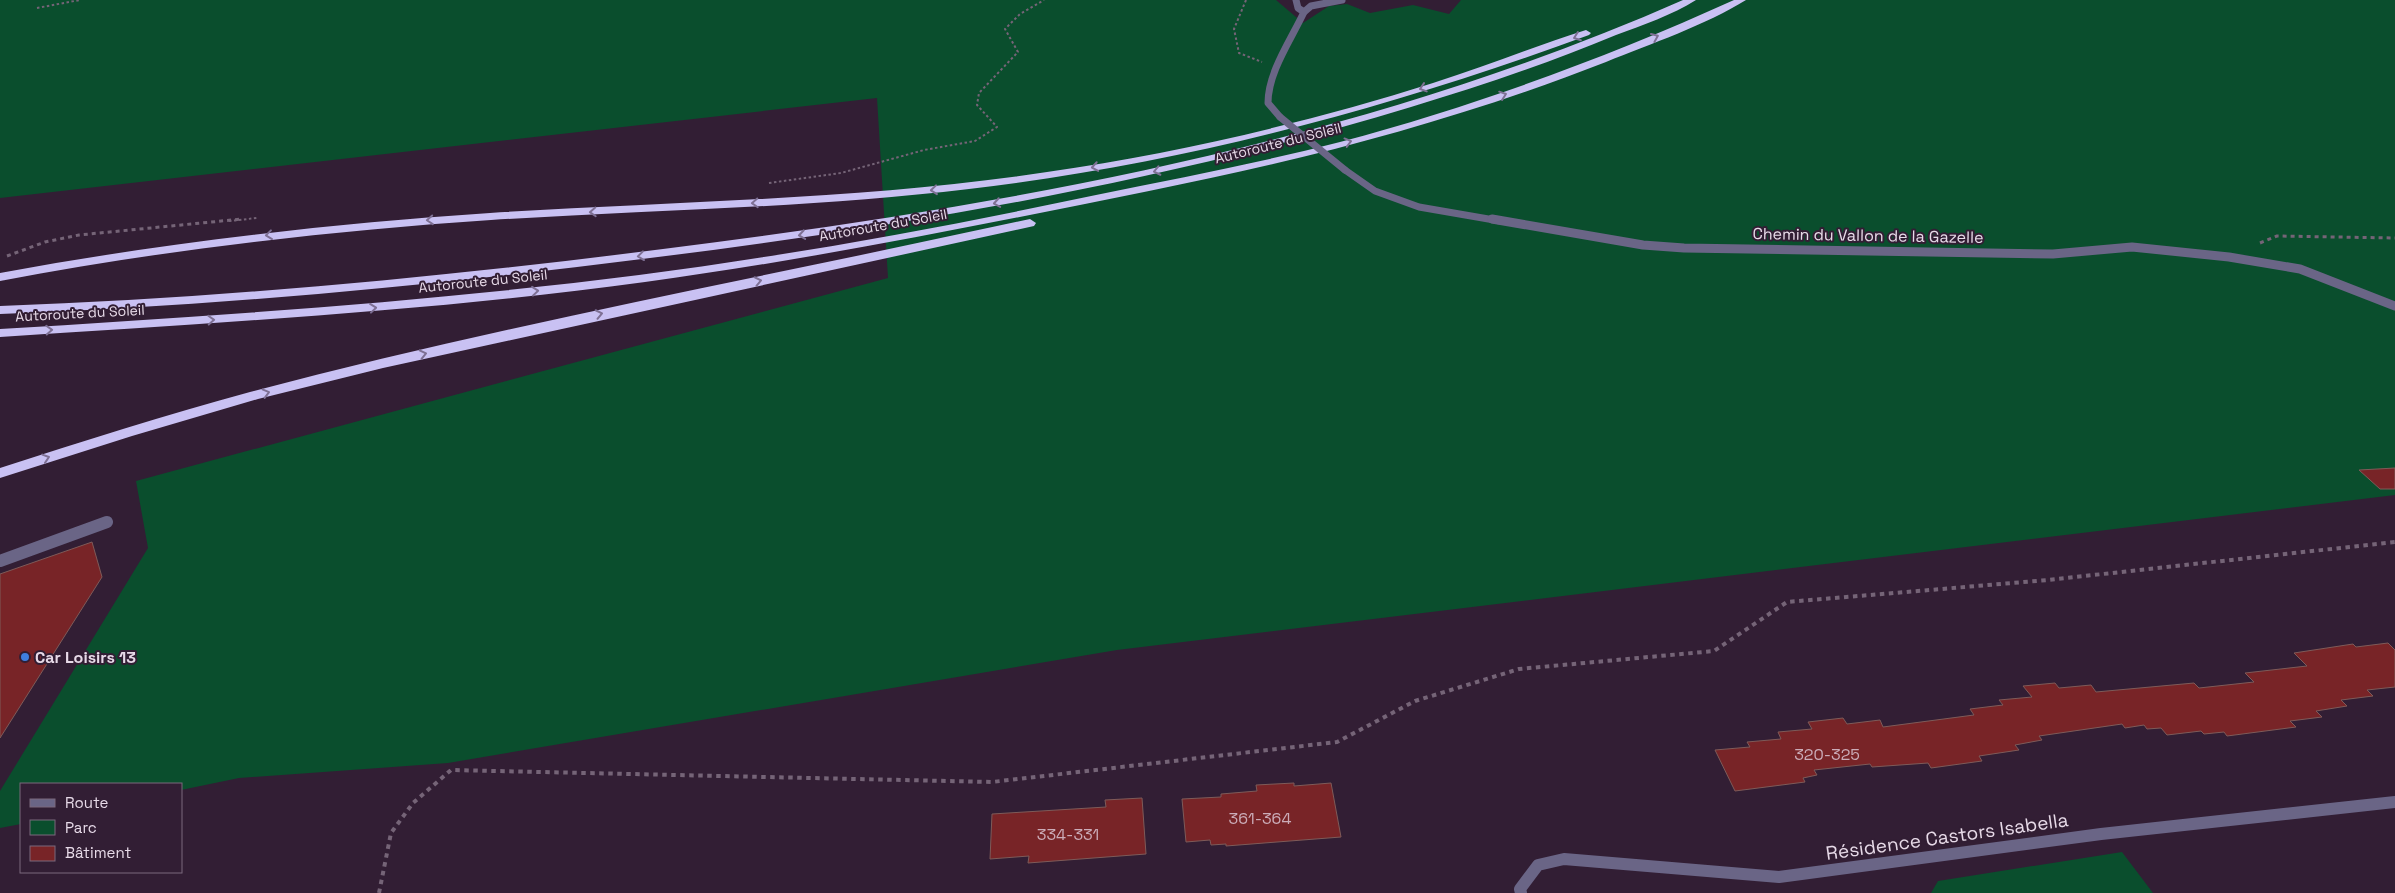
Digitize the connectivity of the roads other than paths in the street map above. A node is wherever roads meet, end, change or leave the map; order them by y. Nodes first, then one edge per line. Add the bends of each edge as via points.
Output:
1 (1296, 0) edge
2 (1342, 0) edge
3 (1671, 0) edge
4 (1691, 0) edge
5 (1741, 0) edge
6 (1304, 12) junction
7 (1284, 159) junction
8 (0, 277) edge
9 (2395, 306) edge
10 (0, 310) edge
11 (0, 332) edge
12 (0, 473) edge
13 (107, 522) dead end
14 (0, 562) edge
15 (2395, 802) edge
16 (1521, 893) edge

1 - 6 street via 1298,8
2 - 6 street via 1311,6
3 -> 8 highway via 1520,57 1255,136 1174,154 1043,176 856,197 332,228 165,248
4 -> 10 highway, Autoroute du Soleil via 1551,57 1332,128 1204,161 1042,195 748,243 458,277 244,297
7 -> 5 highway, Autoroute du Soleil via 1489,100 1596,62
6 - 9 street, Chemin du Vallon de la Gazelle, bridge via 1273,76 1268,102 1280,117 1345,170 1375,190 1419,207 1643,246 2053,254 2132,247 2229,257 2300,269
11 -> 7 highway, Autoroute du Soleil via 360,309 658,276 919,235
12 -> 7 highway via 120,434 289,387 563,322 1075,213
13 - 14 street
15 - 16 street, Résidence Castors Isabella via 2102,834 1779,877 1564,859 1538,865 1520,889

